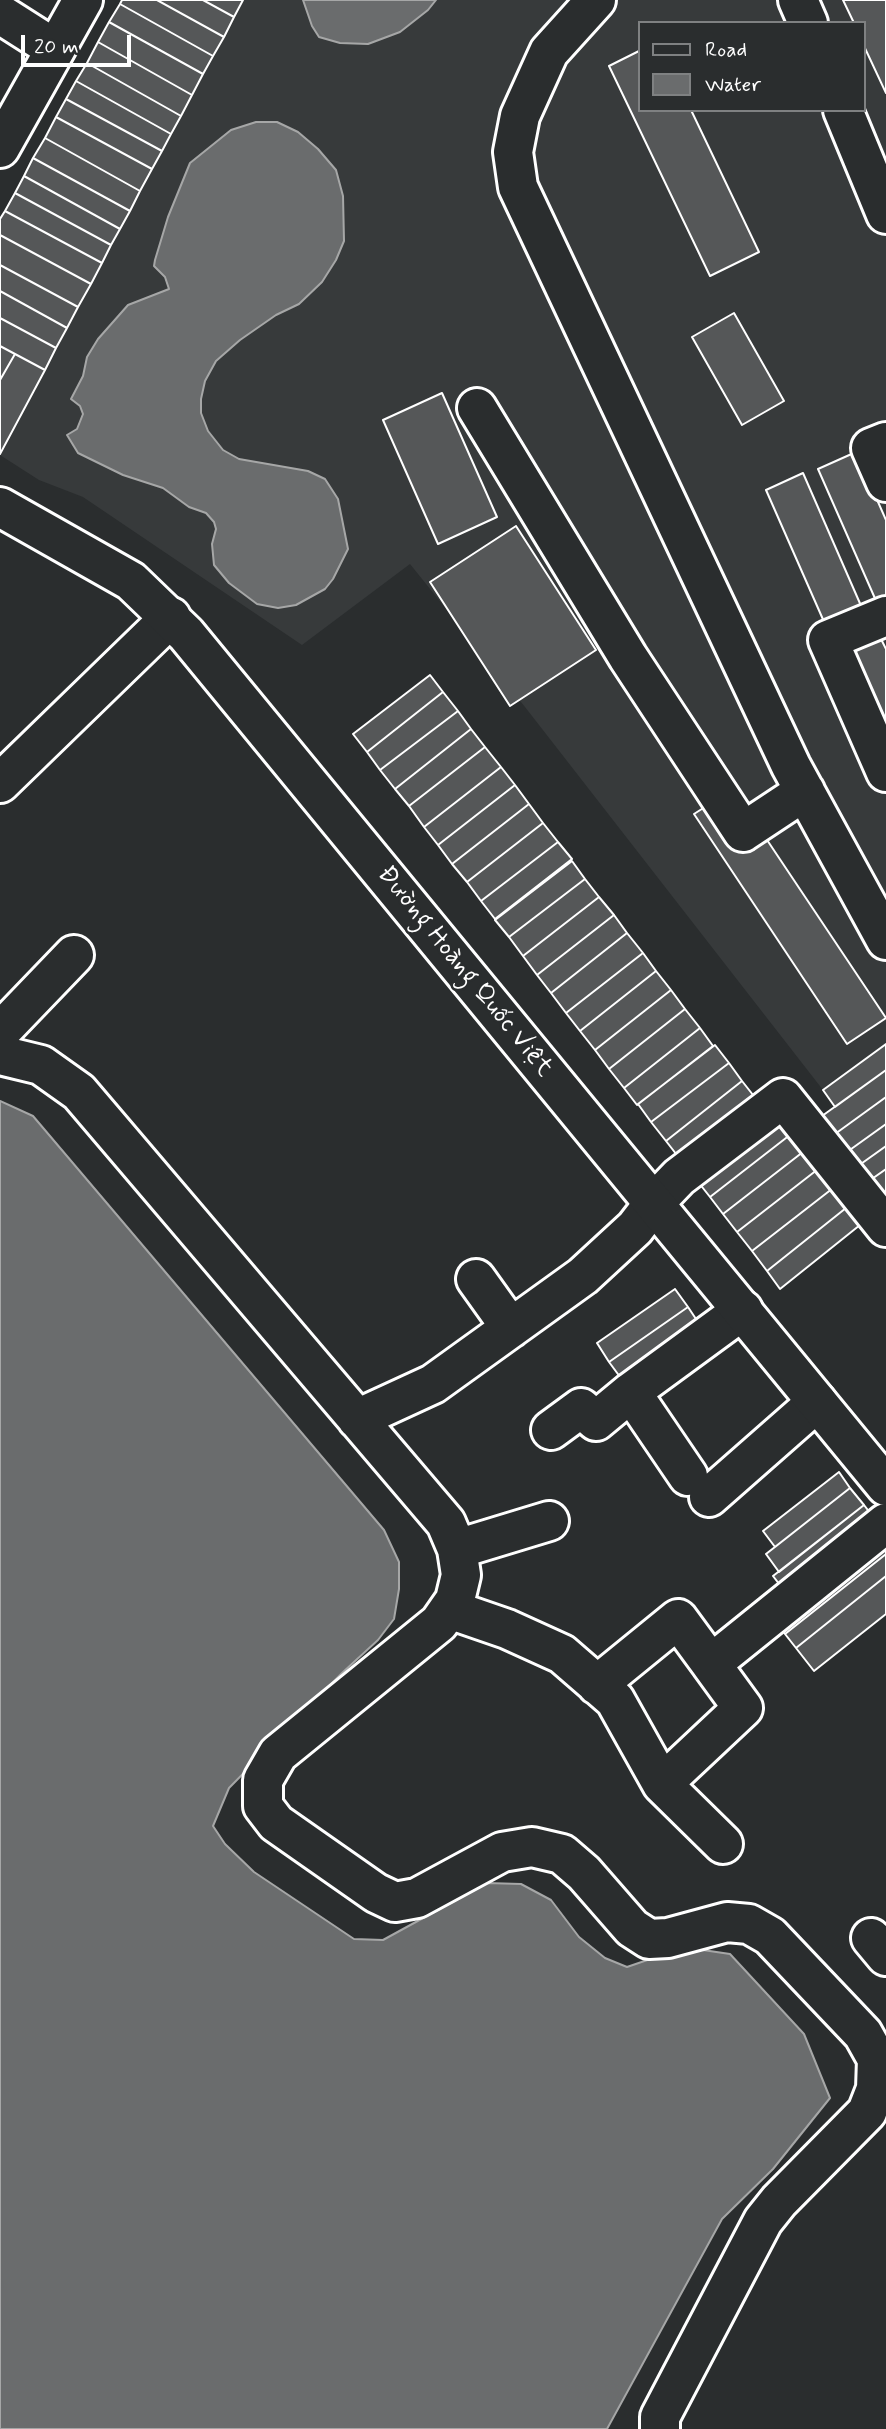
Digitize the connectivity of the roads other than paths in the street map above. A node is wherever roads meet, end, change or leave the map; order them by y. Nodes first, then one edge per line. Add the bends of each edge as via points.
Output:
1 (83, 0) edge
2 (596, 0) edge
3 (798, 0) edge
4 (0, 14) edge
5 (806, 21) edge
6 (55, 49) junction
7 (845, 112) edge
8 (0, 148) edge
9 (886, 214) edge
10 (477, 408) dead end
11 (886, 442) edge
12 (886, 482) edge
13 (0, 507) edge
14 (886, 616) edge
15 (171, 617) junction
16 (886, 772) edge
17 (0, 783) edge
18 (804, 791) junction
19 (886, 940) edge
20 (74, 956) dead end
21 (0, 1032) edge
22 (0, 1055) edge
23 (655, 1202) junction
24 (886, 1227) edge
25 (476, 1279) dead end
26 (743, 1310) junction
27 (511, 1328) junction
28 (631, 1392) junction
29 (817, 1402) junction
30 (357, 1419) junction
31 (551, 1430) dead end
32 (886, 1486) edge
33 (549, 1521) dead end
34 (886, 1523) edge
35 (457, 1549) junction
36 (449, 1609) junction
37 (711, 1664) junction
38 (597, 1685) junction
39 (662, 1784) junction
40 (723, 1844) dead end
41 (660, 2429) edge

1 - 6 street
2 - 18 street via 550,52 520,116 513,152 519,187
3 - 5 street
4 - 6 street
6 - 8 street
7 - 9 street
10 - 18 street via 628,657 743,832
11 - 12 street via 871,448
13 - 15 street, Đường Hoàng Quốc Việt via 131,581
14 - 16 street via 828,640
15 - 17 street
15 - 23 street, Đường Hoàng Quốc Việt
18 - 19 street
20 - 21 street
22 - 30 street via 41,1065 79,1092
23 - 24 street via 680,1177 783,1098
23 - 26 street, Đường Hoàng Quốc Việt
23 - 27 street via 635,1228 583,1276
25 - 27 street
26 - 28 street
26 - 29 street, Đường Hoàng Quốc Việt
27 - 30 street via 433,1384
28 - 29 street via 699,1487
28 - 31 street via 596,1421 581,1408
29 - 32 street, Đường Hoàng Quốc Việt
30 - 35 street via 446,1523
33 - 35 street
34 - 37 street
35 - 36 street via 460,1575
36 - 38 street via 562,1654
36 - 41 street via 278,1754 263,1780 263,1806 276,1823 376,1894 396,1902 417,1898 502,1852 532,1847 562,1854 632,1928 649,1938 668,1938 727,1922 749,1924 770,1936 863,2034 877,2059 876,2089 867,2112 763,2221 660,2417
37 - 38 street via 678,1619
37 - 39 street via 743,1708
38 - 39 street via 615,1700
39 - 40 street

